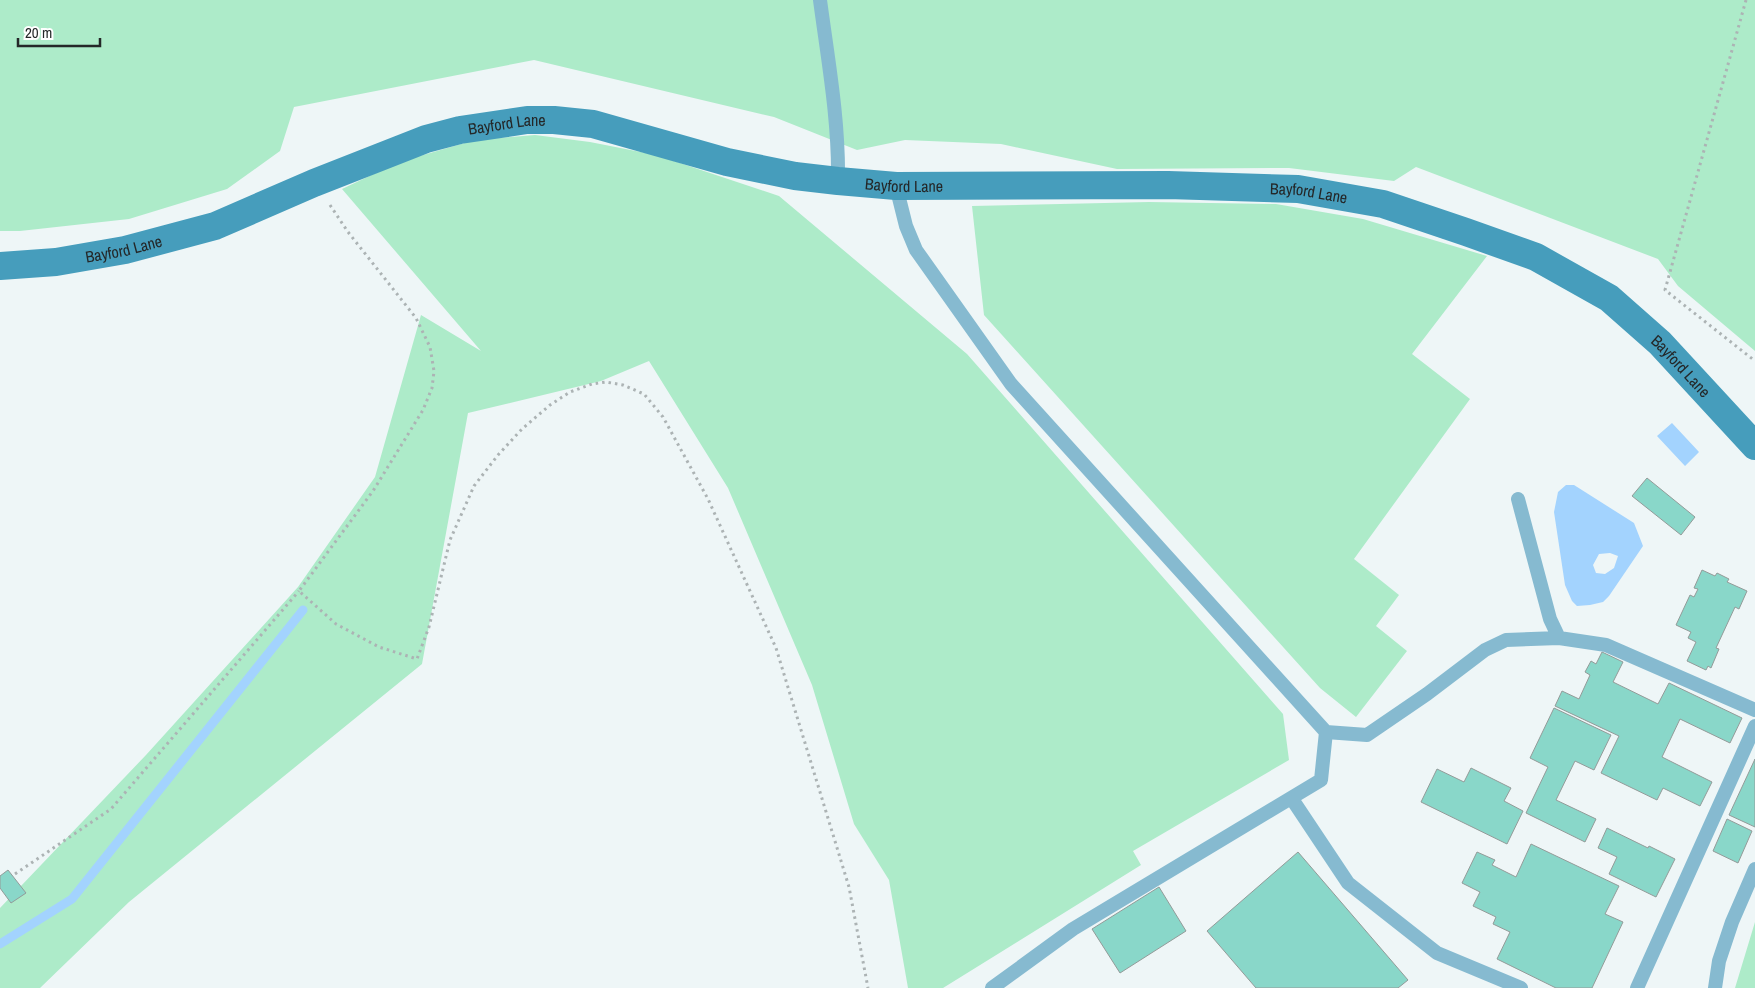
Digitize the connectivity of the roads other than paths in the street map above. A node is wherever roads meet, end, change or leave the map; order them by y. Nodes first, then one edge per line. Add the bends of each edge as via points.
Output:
1 (820, 0) edge
2 (838, 181) junction
3 (896, 186) junction
4 (0, 266) edge
5 (1755, 446) edge
6 (1518, 499) dead end
7 (1559, 638) junction
8 (1755, 710) edge
9 (1755, 726) edge
10 (1326, 732) junction
11 (1292, 799) junction
12 (1755, 869) edge
13 (992, 988) edge
14 (1521, 988) edge
15 (1637, 988) edge
16 (1715, 988) edge

1 - 2 lane via 839,146
2 - 3 street, Bayford Lane
2 - 4 street, Bayford Lane via 727,162 593,124 526,120 426,139 215,226 179,236 56,262
3 - 5 street, Bayford Lane via 1244,186 1298,189 1383,204 1536,257 1609,298 1660,343
3 - 10 lane via 916,250 1011,384
6 - 7 lane via 1550,619
7 - 8 lane via 1606,645
7 - 10 lane via 1506,640 1485,650 1366,735
9 - 15 lane
10 - 11 lane via 1321,780
11 - 13 lane via 1073,929
11 - 14 lane via 1348,884 1436,953
12 - 16 lane via 1718,962

